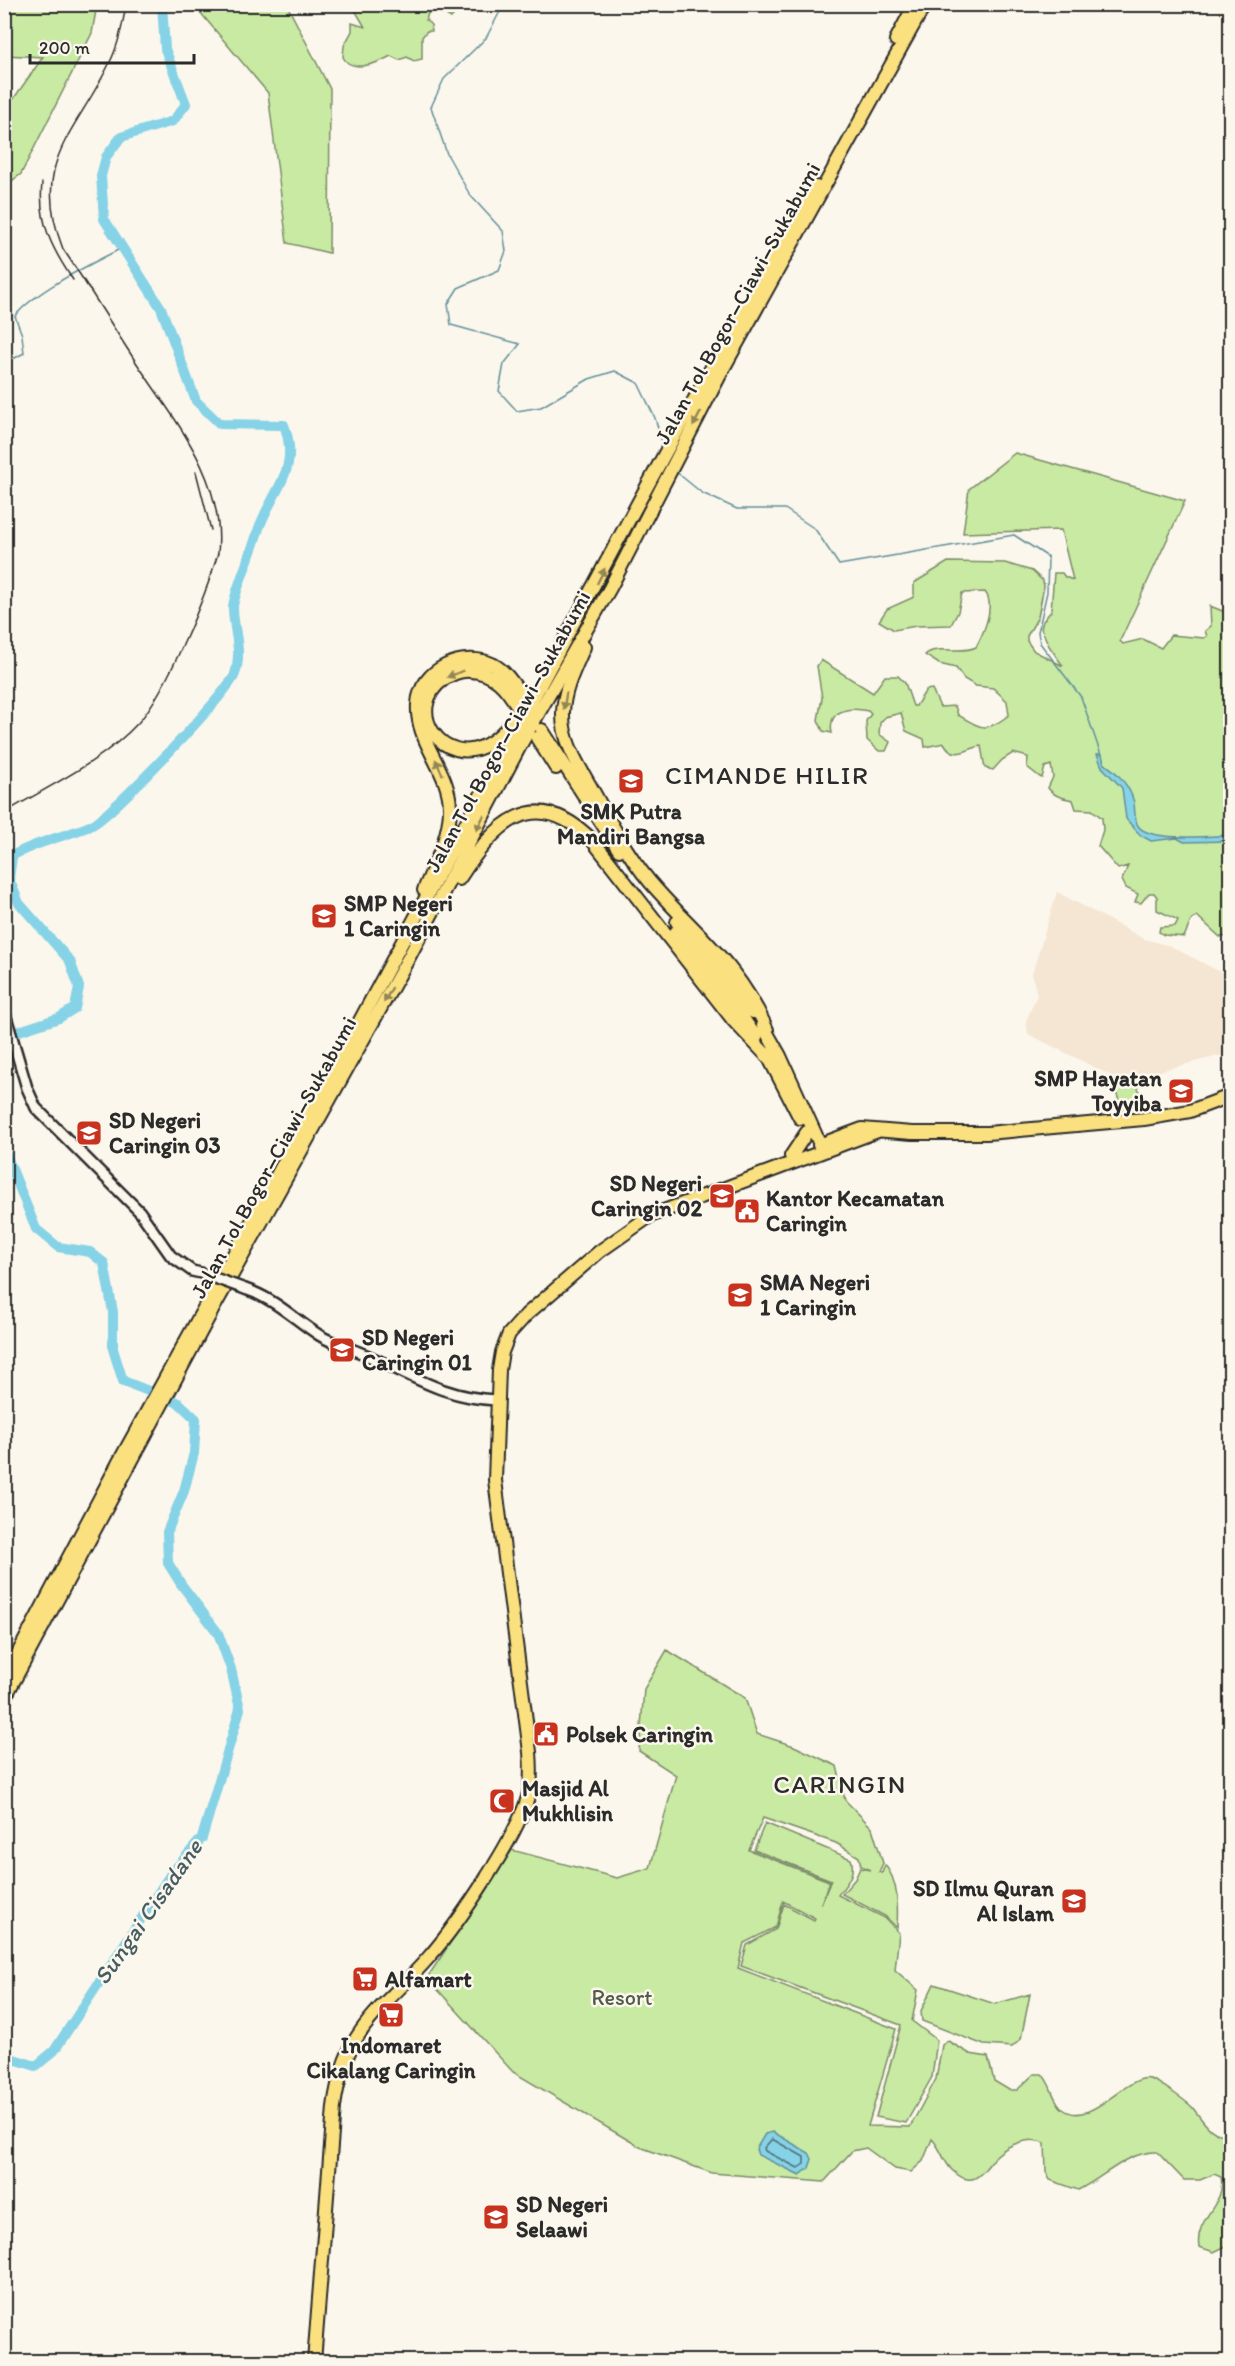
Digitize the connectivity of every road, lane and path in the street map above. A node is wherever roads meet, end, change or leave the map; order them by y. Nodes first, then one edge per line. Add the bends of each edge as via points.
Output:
1 (915, 4) edge
2 (925, 4) edge
3 (721, 362) junction
4 (610, 588) junction
5 (548, 673) junction
6 (408, 959) junction
7 (394, 960) junction
8 (5, 1013) edge
9 (766, 1030) junction
10 (771, 1060) junction
11 (1230, 1096) edge
12 (810, 1129) junction
13 (878, 1131) junction
14 (838, 1137) junction
15 (818, 1149) junction
16 (293, 1155) junction
17 (791, 1156) junction
18 (739, 1182) junction
19 (496, 1400) junction
20 (123, 1465) junction
21 (4, 1680) edge
22 (4, 1699) edge
23 (314, 2361) edge

1 - 3 highway, Jalan Tol Bogor–Ciawi–Sukabumi
2 - 3 highway, Jalan Tol Bogor–Ciawi–Sukabumi
3 -> 4 highway, Jalan Tol Bogor–Ciawi–Sukabumi
5 -> 3 highway, Jalan Tol Bogor–Ciawi–Sukabumi via 638,503
4 -> 6 highway, Jalan Tol Bogor–Ciawi–Sukabumi via 522,742
4 -> 9 highway via 567,688 563,715 568,745 634,861 657,891 736,973
5 - 7 highway, Jalan Tol Bogor–Ciawi–Sukabumi
7 -> 5 highway via 450,821 447,784 419,722 422,687 447,663 465,660 496,666 508,677 521,703 494,677 483,672 466,670 446,678 432,692 427,709 434,736 455,749 470,750 487,745 510,724
6 - 10 highway via 474,856 498,827 528,814 557,816 570,821 593,842 734,1021
6 -> 16 highway, Jalan Tol Bogor–Ciawi–Sukabumi
7 - 16 highway, Jalan Tol Bogor–Ciawi–Sukabumi
8 - 19 street, bridge via 36,1108 140,1212 171,1256 192,1271 270,1299 324,1338 430,1387 454,1395
9 - 10 highway via 610,839 539,734 603,842 719,984
9 - 12 highway
10 - 12 highway
11 - 13 highway via 1190,1111 1144,1119 987,1133
12 - 14 highway
12 - 15 highway
12 - 17 highway
13 - 14 highway via 862,1130
13 - 15 highway
14 - 15 highway
15 - 17 highway
15 - 18 highway
16 - 20 highway, Jalan Tol Bogor–Ciawi–Sukabumi
17 - 18 highway via 759,1168
18 - 19 highway via 634,1226 527,1314 504,1346
19 - 23 highway via 495,1480 530,1752 529,1794 513,1831 461,1914 427,1960 362,2027 340,2072
20 - 21 highway, Jalan Tol Bogor–Ciawi–Sukabumi
20 - 22 highway, Jalan Tol Bogor–Ciawi–Sukabumi

